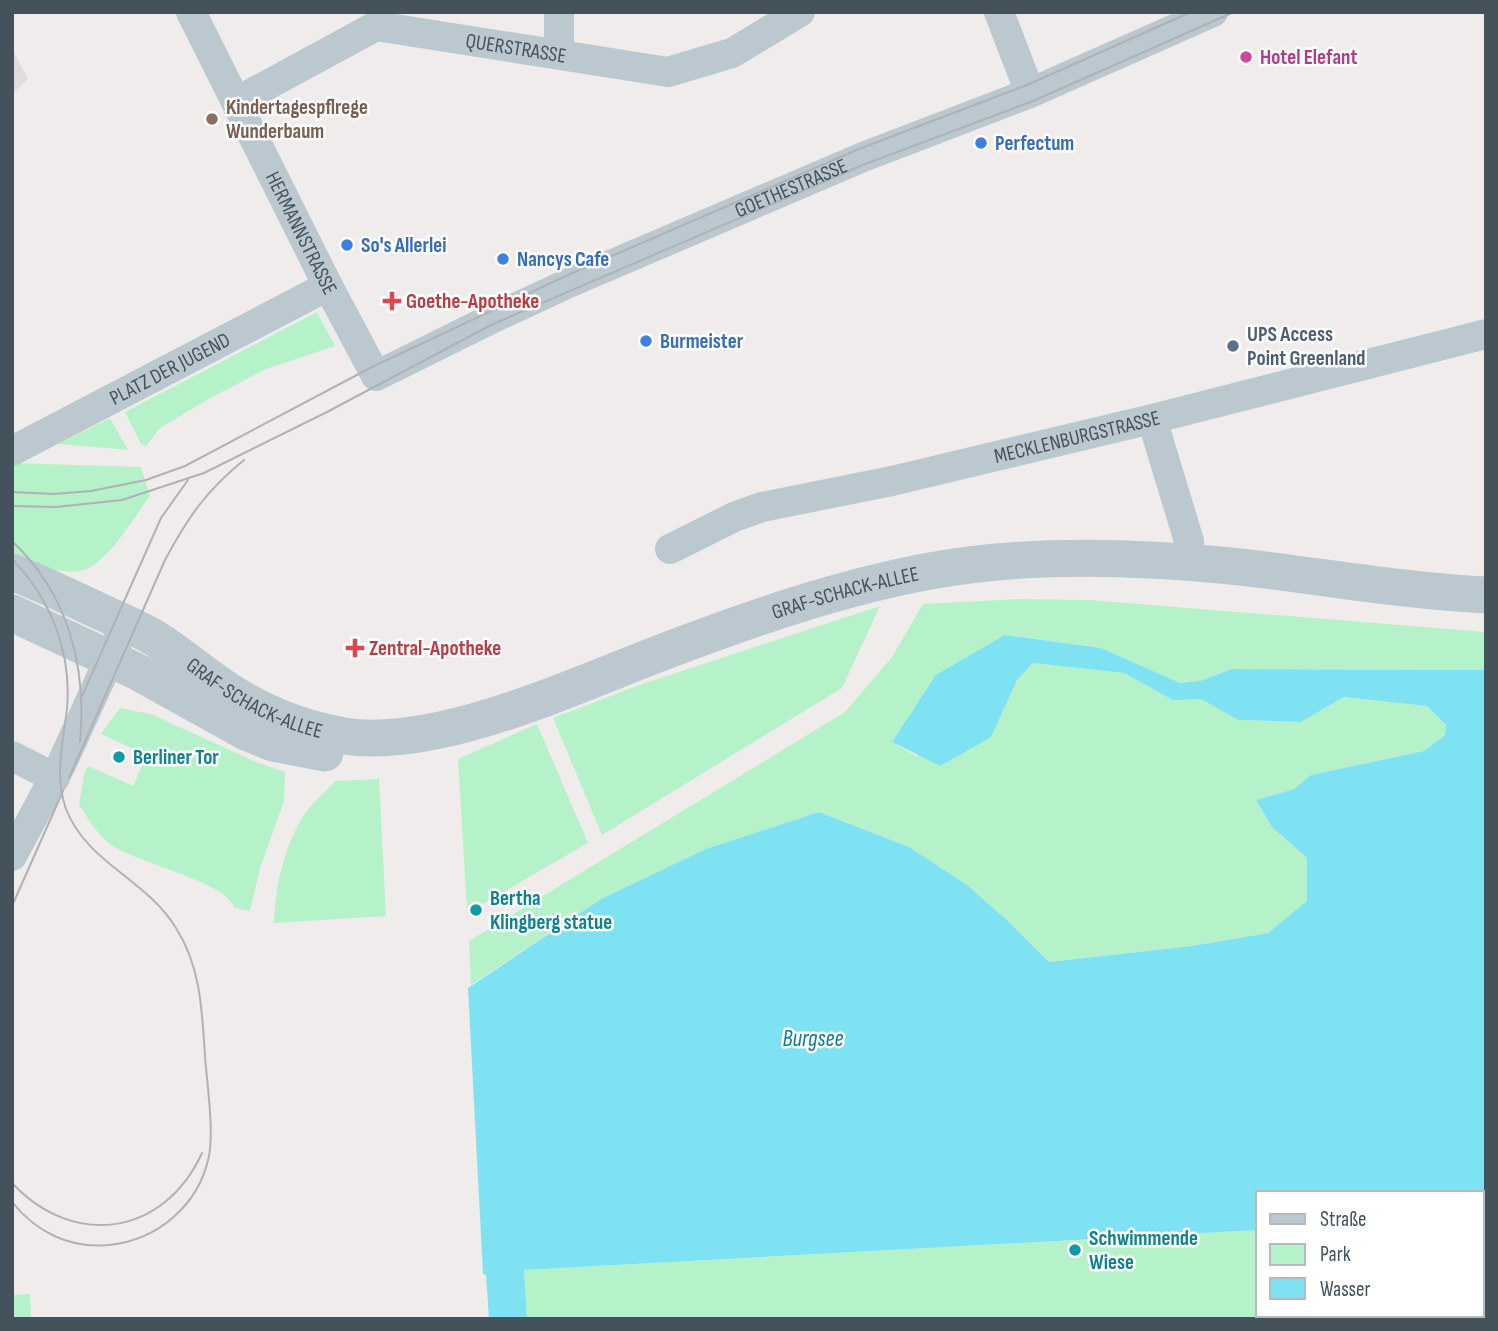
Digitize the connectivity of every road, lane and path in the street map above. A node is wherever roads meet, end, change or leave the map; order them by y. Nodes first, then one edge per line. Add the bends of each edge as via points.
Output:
1 (191, 12) edge
2 (559, 12) edge
3 (800, 12) edge
4 (999, 12) edge
5 (1213, 12) edge
6 (559, 54) junction
7 (1030, 93) junction
8 (236, 102) junction
9 (328, 286) junction
10 (1486, 334) edge
11 (376, 376) joint
12 (1152, 419) junction
13 (12, 451) edge
14 (670, 549) dead end
15 (1190, 563) junction
16 (12, 572) edge
17 (1486, 595) edge
18 (12, 613) edge
19 (125, 623) junction
20 (110, 659) junction
21 (517, 708) junction
22 (12, 756) edge
23 (55, 778) junction
24 (12, 856) edge

1 - 8 street, HERMANNSTRASSE
2 - 6 street
3 - 6 street, QUERSTRASSE via 732,52 668,72
4 - 7 street
5 - 7 street, GOETHESTRASSE
6 - 8 street, QUERSTRASSE via 376,26
7 - 11 street, GOETHESTRASSE via 863,157 571,282
8 - 9 street, HERMANNSTRASSE
9 - 11 street, HERMANNSTRASSE
9 - 13 street, PLATZ DER JUGEND
10 - 12 street, MECKLENBURGSTRASSE
12 - 14 street, MECKLENBURGSTRASSE via 762,507
12 - 15 street via 1189,541
15 - 17 street, GRAF-SCHACK-ALLEE
15 - 21 street, GRAF-SCHACK-ALLEE via 1107,559 988,562 888,579 749,621
16 - 19 street, GRAF-SCHACK-ALLEE
18 - 20 street, GRAF-SCHACK-ALLEE
19 - 20 street
19 - 21 street, GRAF-SCHACK-ALLEE via 155,638 258,709 346,737 423,733
20 - 21 street, GRAF-SCHACK-ALLEE via 246,732 312,752 386,753 421,747
20 - 23 street
22 - 23 street
23 - 24 street

